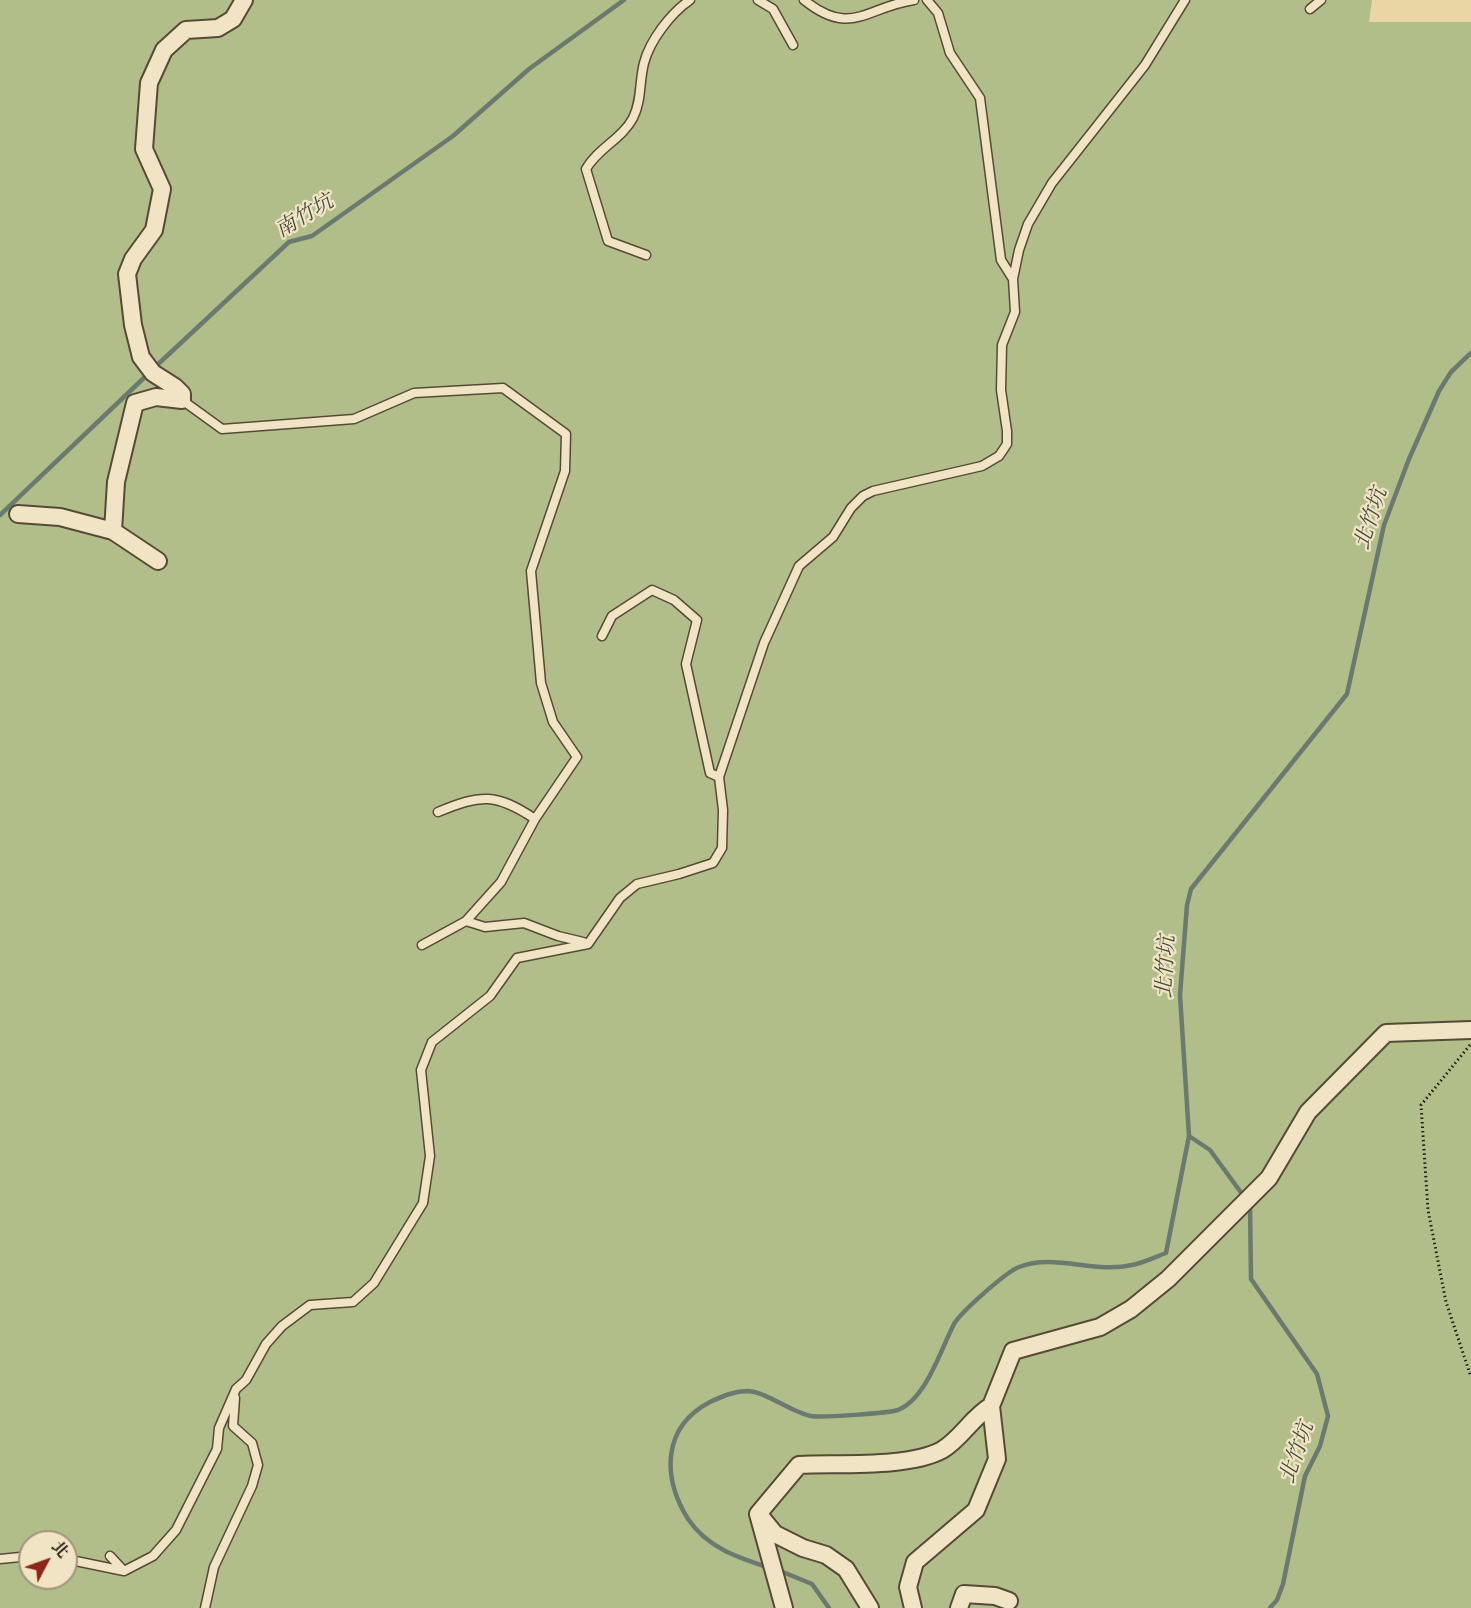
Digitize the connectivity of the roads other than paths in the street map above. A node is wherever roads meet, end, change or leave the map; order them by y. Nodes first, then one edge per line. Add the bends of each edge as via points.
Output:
1 (244, 0) edge
2 (690, 0) edge
3 (758, 0) edge
4 (804, 0) edge
5 (914, 0) edge
6 (927, 0) edge
7 (1185, 0) edge
8 (1321, 0) edge
9 (1310, 9) dead end
10 (793, 45) dead end
11 (646, 255) dead end
12 (1013, 279) junction
13 (182, 400) junction
14 (18, 514) dead end
15 (113, 531) junction
16 (158, 561) dead end
17 (602, 636) dead end
18 (719, 777) junction
19 (438, 812) dead end
20 (535, 819) junction
21 (466, 921) junction
22 (588, 944) junction
23 (422, 945) dead end
24 (1471, 1030) edge
25 (236, 1389) junction
26 (991, 1406) junction
27 (233, 1426) junction
28 (219, 1428) junction
29 (758, 1514) junction
30 (111, 1556) dead end
31 (18, 1557) edge
32 (0, 1559) edge
33 (78, 1561) edge
34 (124, 1571) junction
35 (1009, 1601) dead end
36 (205, 1608) edge
37 (784, 1608) edge
38 (870, 1608) edge
39 (913, 1608) edge
40 (959, 1608) edge

1 - 13 street via 232,19 218,28 186,30 164,50 149,83 144,149 162,189 154,230 127,274 141,357 153,373 182,394
2 - 11 lane via 662,29 644,62 640,102 632,120 593,156 586,169 608,242
3 - 10 lane via 773,9
4 - 5 lane via 839,20
6 - 12 lane via 938,13 950,53 980,98 1001,260
7 - 12 lane via 1145,65 1052,183 1028,224
8 - 9 lane
12 - 18 lane via 1015,312 1002,345 1006,444 999,456 982,466 863,496 833,537 799,566 764,643
13 - 15 street via 156,397 135,403 116,482
13 - 20 lane via 222,429 354,419 414,393 503,388 567,434 565,471 531,571 541,683 554,722 577,758
14 - 15 street via 60,518
15 - 16 street
17 - 18 lane via 612,616 652,590 674,600 697,620 686,664 710,773
18 - 22 lane via 722,848 713,863 637,884 620,897
19 - 20 lane via 472,798 509,802
20 - 21 lane via 501,882
21 - 22 lane via 485,927 524,923
21 - 23 lane
22 - 25 lane via 518,958 490,996 432,1042 421,1070 430,1156 423,1203 374,1283 353,1302 310,1305 282,1326
24 - 26 street via 1386,1033 1308,1112 1269,1178 1168,1279 1131,1309 1100,1326 1012,1351
25 - 27 lane
25 - 28 lane
26 - 29 street via 945,1449 919,1459 799,1466
26 - 39 street via 997,1459 976,1510 915,1562 908,1587
27 - 28 lane
27 - 36 lane via 252,1443 258,1465 214,1567
28 - 34 lane via 217,1449 176,1530 153,1556
29 - 37 street
29 - 38 street via 776,1534 826,1555 846,1569
30 - 34 lane
31 - 32 lane
33 - 34 lane
35 - 40 street via 964,1594

